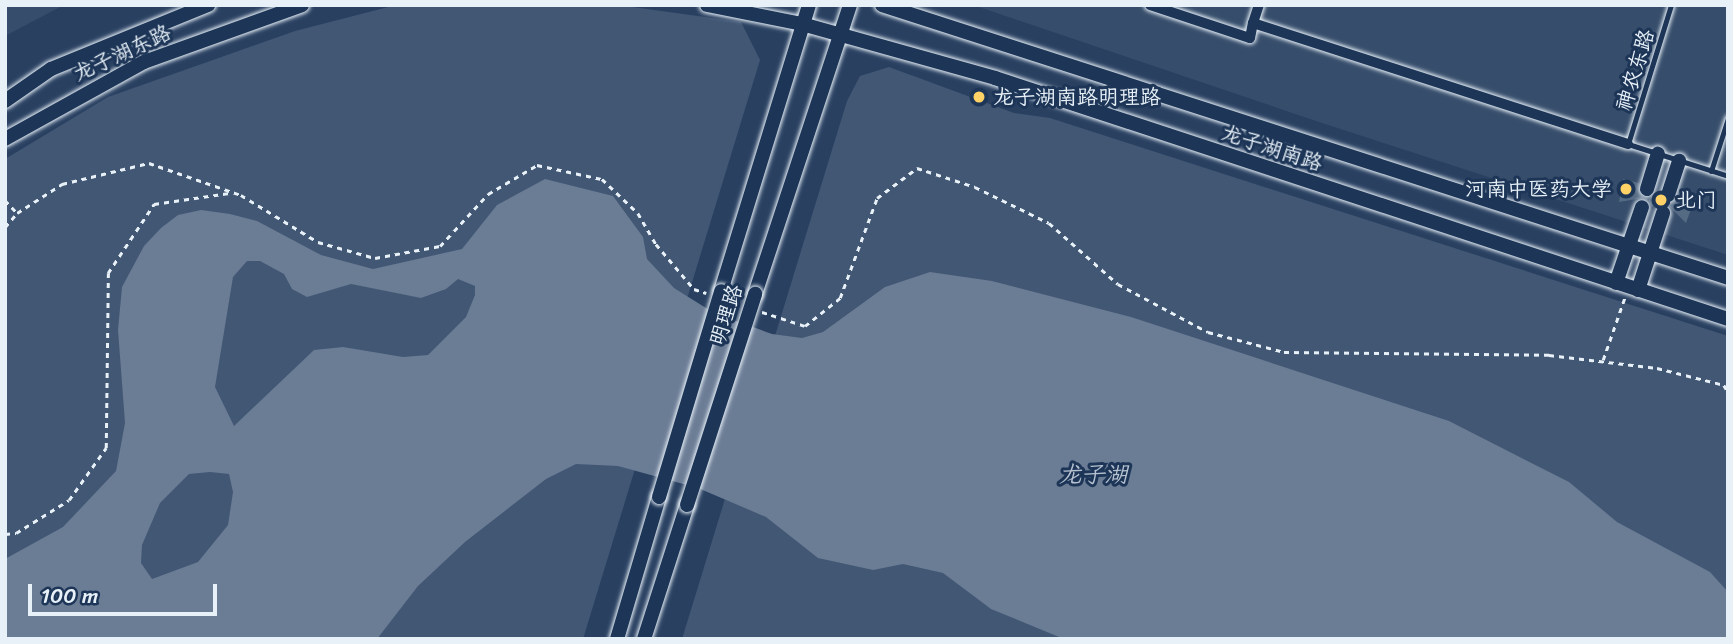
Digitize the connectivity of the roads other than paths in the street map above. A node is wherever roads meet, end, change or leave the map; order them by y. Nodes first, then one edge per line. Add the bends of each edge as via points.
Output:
1 (208, 5) edge
2 (302, 5) edge
3 (707, 5) edge
4 (809, 5) edge
5 (850, 5) edge
6 (882, 5) edge
7 (1150, 5) edge
8 (1259, 5) edge
9 (1671, 5) edge
10 (1253, 23) junction
11 (802, 24) junction
12 (838, 34) junction
13 (5, 101) edge
14 (1728, 118) edge
15 (5, 139) edge
16 (1628, 144) junction
17 (1658, 154) junction
18 (1679, 161) junction
19 (1711, 171) junction
20 (1728, 176) edge
21 (1647, 189) dead end
22 (1668, 195) dead end
23 (1642, 206) dead end
24 (1663, 214) dead end
25 (1629, 246) junction
26 (1649, 252) junction
27 (1728, 278) edge
28 (1627, 287) junction
29 (1728, 319) edge
30 (617, 639) edge
31 (644, 639) edge

1 - 13 street, 龙子湖东路 via 51,69
2 - 15 street, 龙子湖东路 via 144,62
3 - 11 street
4 - 11 street, 明理路
5 - 12 street, 明理路
6 - 25 street, 龙子湖南路
7 - 10 street via 1250,38
8 - 10 street
9 - 16 lane, 神农东路
10 - 16 street
11 - 12 street, 龙子湖南路
11 - 30 street, 明理路, bridge
12 - 28 street, 龙子湖南路 via 995,78
12 - 31 street, 明理路, bridge
14 - 19 lane
16 - 17 lane
17 - 18 lane
17 - 21 street
18 - 19 lane
18 - 22 street
19 - 20 lane
23 - 25 street
24 - 26 street
25 - 26 street, 龙子湖南路
25 - 28 street
26 - 27 street, 龙子湖南路
26 - 28 street
28 - 29 street, 龙子湖南路

